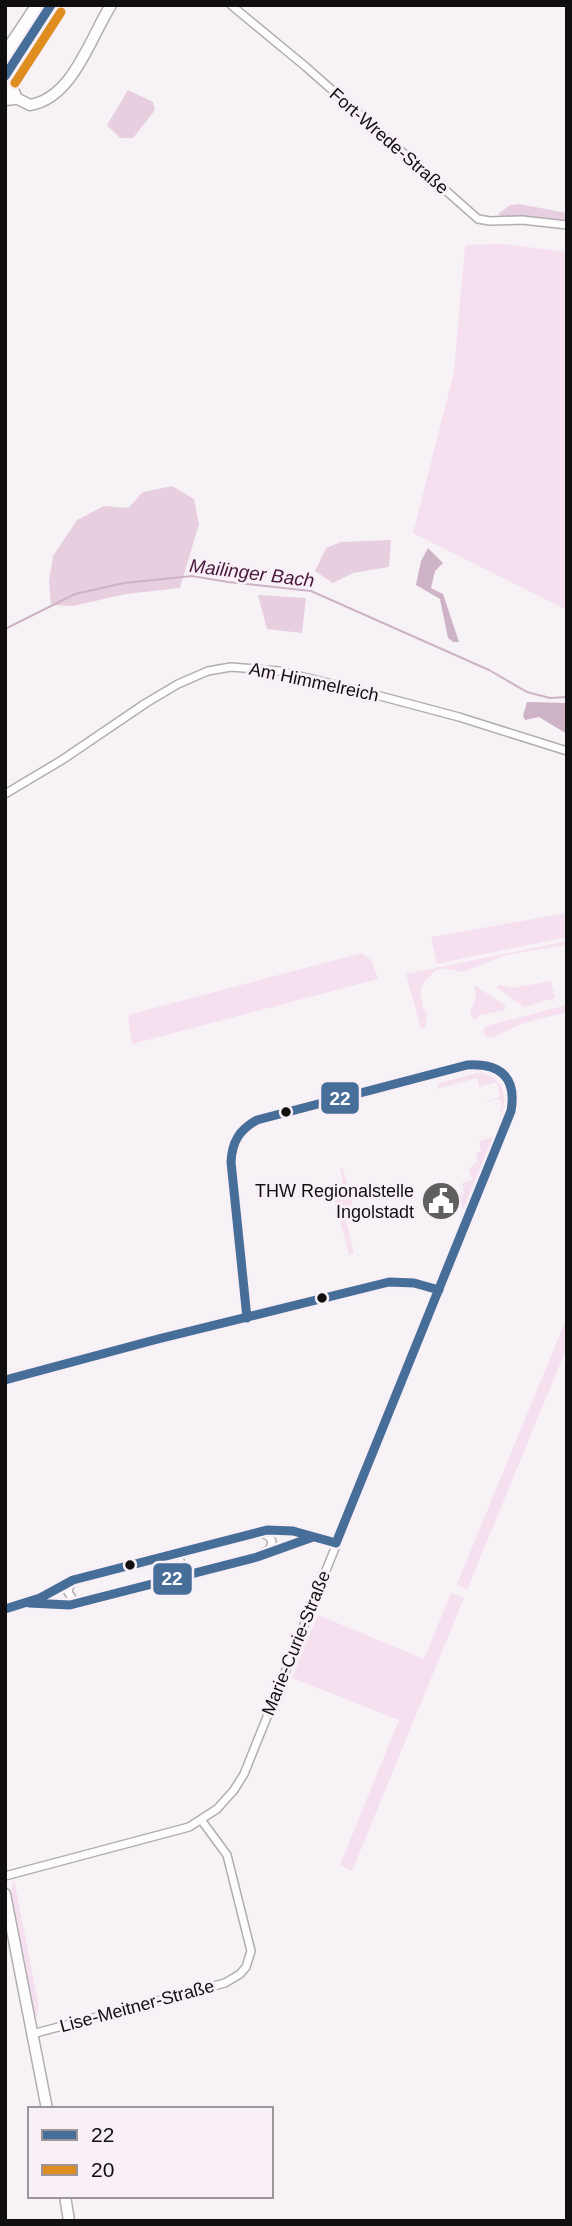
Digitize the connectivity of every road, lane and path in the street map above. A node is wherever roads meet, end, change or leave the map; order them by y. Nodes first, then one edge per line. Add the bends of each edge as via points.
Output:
1 (39, 5) edge
2 (51, 5) edge
3 (110, 5) edge
4 (231, 5) edge
5 (7, 67) edge
6 (9, 97) edge
7 (567, 225) edge
8 (567, 751) edge
9 (5, 794) edge
10 (439, 1290) junction
11 (247, 1318) junction
12 (5, 1380) edge
13 (260, 1532) junction
14 (313, 1537) junction
15 (336, 1543) junction
16 (178, 1553) junction
17 (257, 1557) junction
18 (184, 1576) junction
19 (80, 1578) junction
20 (82, 1602) junction
21 (27, 1603) junction
22 (5, 1609) edge
23 (202, 1821) junction
24 (5, 1876) edge
25 (5, 1894) edge
26 (32, 2034) junction
27 (47, 2107) edge
28 (66, 2201) edge
29 (69, 2221) edge

1 - 5 highway
2 - 5 highway
3 - 6 street via 58,93 34,105
4 - 7 street, Fort-Wrede-Straße via 478,219
5 - 6 highway
8 - 9 street, Am Himmelreich via 365,692 279,671 231,667 178,684
10 - 11 street via 418,1282 389,1282
10 - 11 street, Marie-Curie-Straße via 514,1102 508,1078 484,1065 467,1065 257,1120 241,1130 233,1142 231,1162
10 - 15 street, Marie-Curie-Straße
11 - 12 street
13 - 14 street via 275,1529
13 - 16 street
13 - 17 street via 272,1546
14 - 15 street
14 - 17 street
15 - 23 street, Marie-Curie-Straße via 244,1774
16 - 18 street
16 - 19 street
17 - 18 street
18 - 20 street
19 - 20 street via 68,1592 73,1600
19 - 21 street
20 - 21 street via 60,1606
21 - 22 street
23 - 24 street, Marie-Curie-Straße
23 - 26 street, Lise-Meitner-Straße via 226,1852 249,1941 249,1959 240,1974 225,1983
25 - 26 street
26 - 27 street
28 - 29 street

